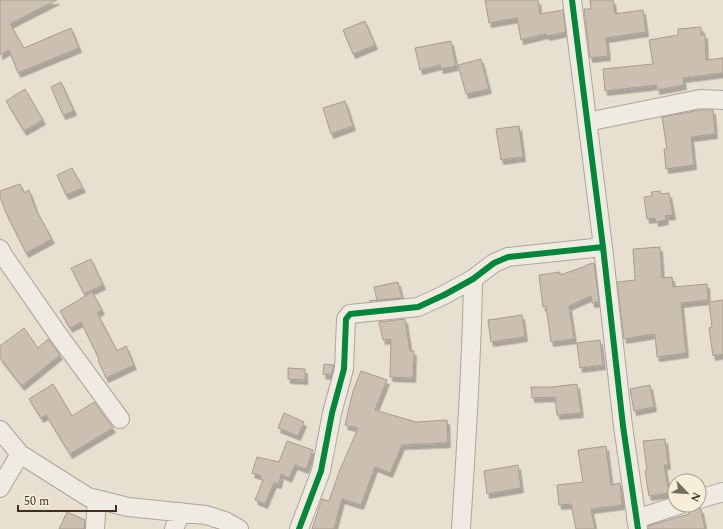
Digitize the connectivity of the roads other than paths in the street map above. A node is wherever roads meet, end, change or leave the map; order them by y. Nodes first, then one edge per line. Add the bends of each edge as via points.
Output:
1 (572, 0) edge
2 (723, 100) edge
3 (588, 122) junction
4 (603, 247) junction
5 (0, 249) edge
6 (473, 279) junction
7 (120, 419) dead end
8 (0, 430) edge
9 (20, 454) junction
10 (0, 488) edge
11 (723, 492) edge
12 (707, 497) edge
13 (97, 499) junction
14 (667, 510) edge
15 (181, 512) junction
16 (637, 524) edge
17 (94, 529) edge
18 (174, 529) edge
19 (239, 529) edge
20 (299, 529) edge
21 (461, 529) edge

1 - 3 street
2 - 3 street via 700,99
3 - 4 street
4 - 6 street via 508,257 494,263
4 - 16 street
5 - 7 street
6 - 20 street via 418,307 350,314 346,319 344,369 332,412 321,471
6 - 21 street via 468,427
8 - 9 street
9 - 10 street
9 - 13 street via 88,497
11 - 12 street
13 - 15 street via 128,507
13 - 17 street
14 - 16 street
15 - 18 street
15 - 19 street via 206,514

